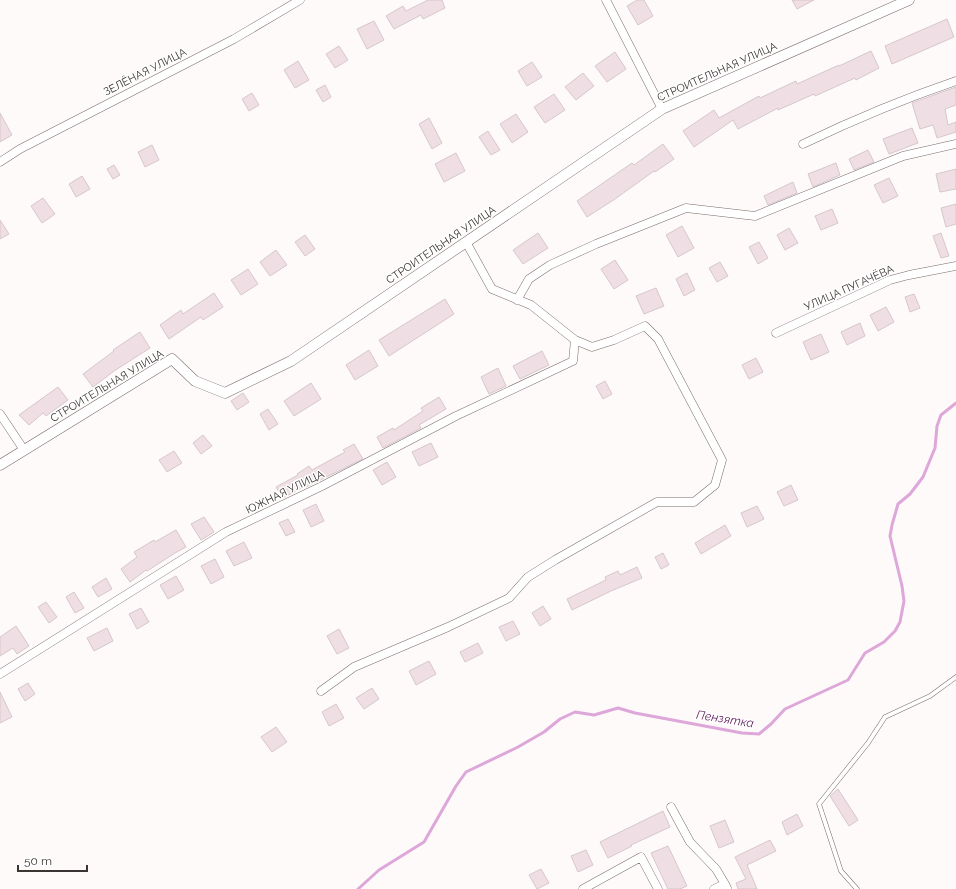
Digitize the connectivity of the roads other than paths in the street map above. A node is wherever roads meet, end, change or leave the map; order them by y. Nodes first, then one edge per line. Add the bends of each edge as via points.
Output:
1 (300, 0) edge
2 (606, 0) edge
3 (909, 0) edge
4 (956, 81) edge
5 (662, 109) junction
6 (803, 144) dead end
7 (956, 144) edge
8 (0, 162) edge
9 (466, 242) junction
10 (956, 266) edge
11 (517, 300) junction
12 (776, 333) dead end
13 (574, 340) junction
14 (0, 414) edge
15 (24, 450) junction
16 (0, 465) edge
17 (0, 674) edge
18 (956, 677) edge
19 (321, 691) dead end
20 (671, 807) dead end
21 (726, 887) edge
22 (583, 889) edge
23 (658, 889) edge
24 (714, 889) edge
25 (857, 889) edge

1 - 8 street, ЗЕЛЁНАЯ УЛИЦА via 234,39 20,149
2 - 5 street
3 - 5 street, СТРОИТЕЛЬНАЯ УЛИЦА
4 - 6 street via 850,122
5 - 9 street, СТРОИТЕЛЬНАЯ УЛИЦА
7 - 11 street via 903,156 755,216 686,208 550,264 529,278
9 - 11 street via 492,289
9 - 15 street, СТРОИТЕЛЬНАЯ УЛИЦА via 290,361 225,393 195,381 172,359
10 - 12 street, УЛИЦА ПУГАЧЁВА via 890,280
11 - 13 street via 531,305
13 - 17 street, ЮЖНАЯ УЛИЦА via 573,361 456,416 322,486 226,532
13 - 19 street via 592,347 645,326 658,339 722,460 715,486 694,502 657,502 528,577 509,598 354,667
14 - 15 street
15 - 16 street, СТРОИТЕЛЬНАЯ УЛИЦА
18 - 25 lane via 930,696 885,717 820,804 841,871
20 - 21 street via 690,842 716,869
21 - 24 street
22 - 23 street via 640,858

